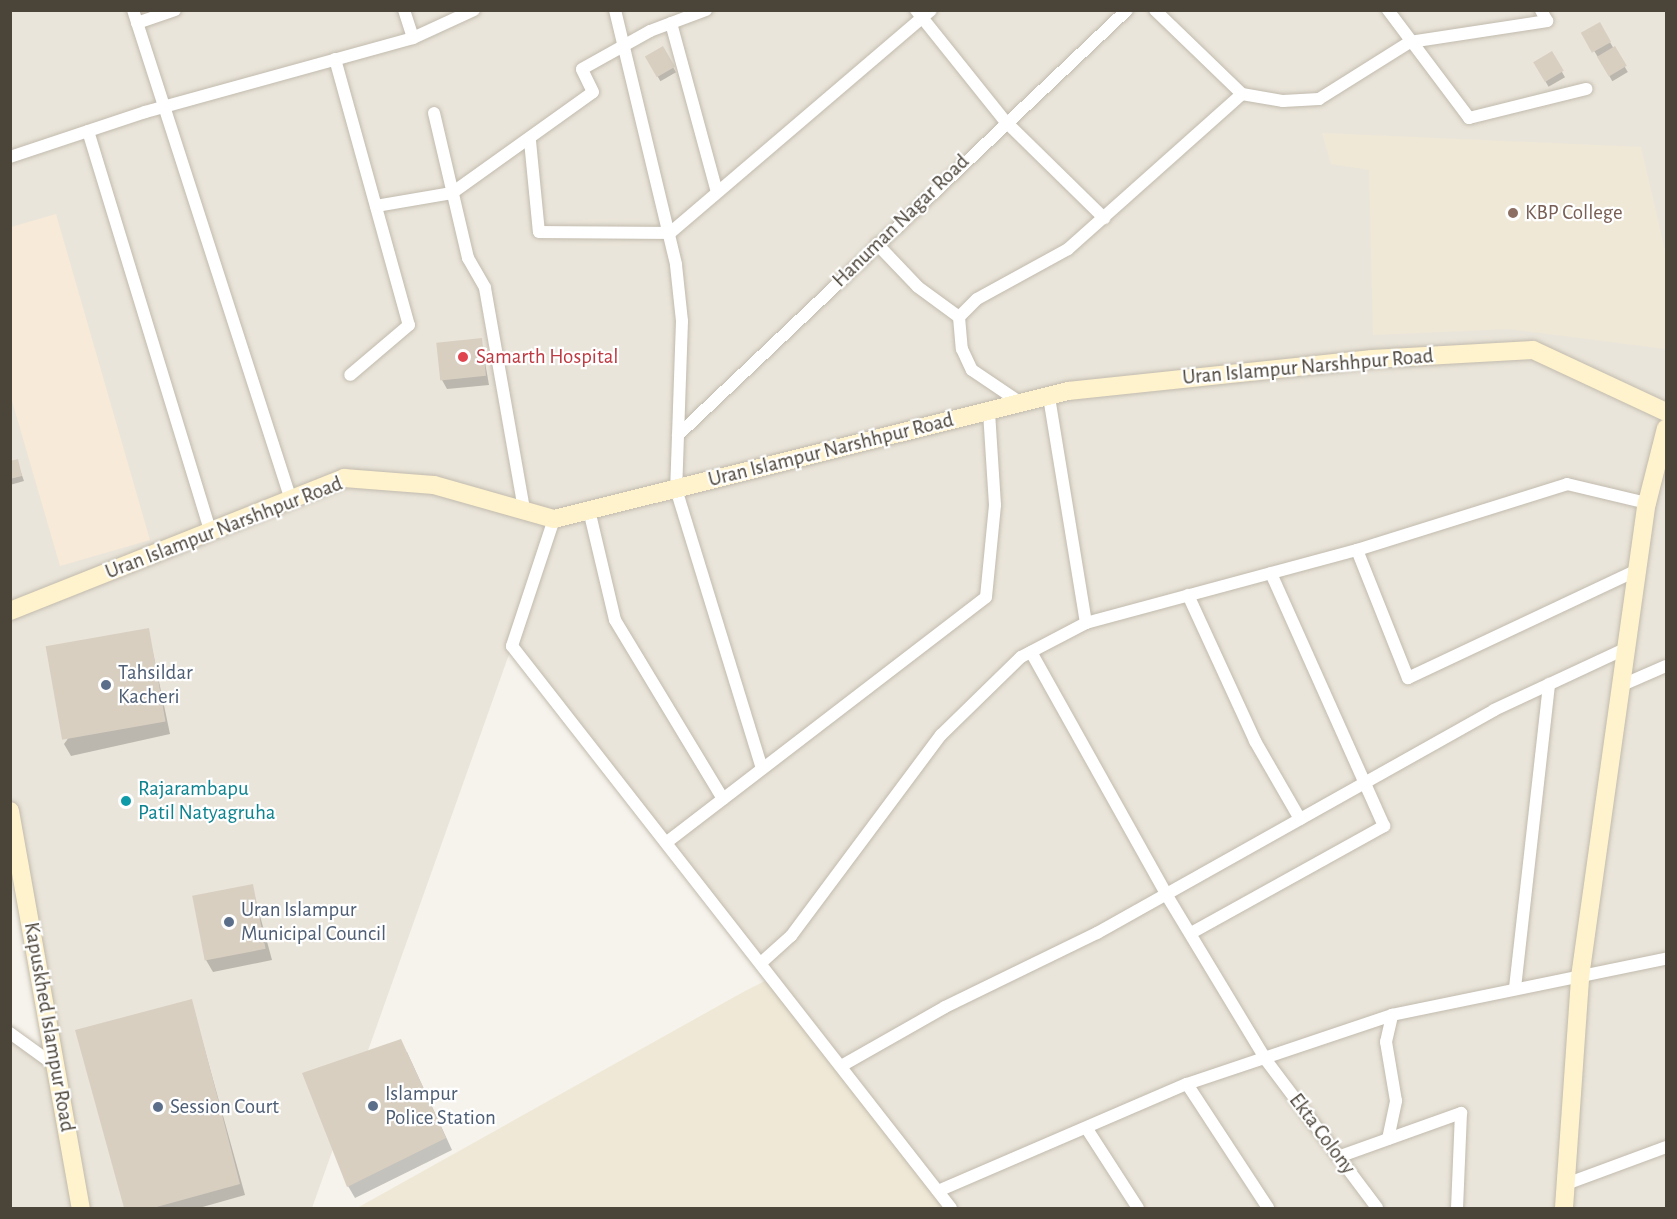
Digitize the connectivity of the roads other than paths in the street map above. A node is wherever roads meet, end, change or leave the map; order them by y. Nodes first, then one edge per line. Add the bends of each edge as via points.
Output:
1 (133, 10) edge
2 (175, 10) edge
3 (404, 10) edge
4 (474, 10) edge
5 (615, 10) edge
6 (706, 10) edge
7 (1128, 10) edge
8 (1155, 10) edge
9 (1388, 10) edge
10 (1541, 10) edge
11 (923, 13) edge
12 (671, 23) junction
13 (137, 24) junction
14 (413, 38) junction
15 (1410, 42) junction
16 (626, 44) junction
17 (335, 59) junction
18 (1586, 89) dead end
19 (1242, 94) junction
20 (162, 108) junction
21 (434, 113) dead end
22 (1005, 121) junction
23 (88, 131) junction
24 (530, 141) junction
25 (10, 157) edge
26 (717, 192) junction
27 (452, 193) junction
28 (376, 206) junction
29 (1104, 218) junction
30 (670, 232) junction
31 (877, 244) junction
32 (959, 317) junction
33 (350, 375) dead end
34 (1049, 396) junction
35 (1021, 403) junction
36 (989, 411) junction
37 (1666, 412) edge
38 (1666, 428) edge
39 (678, 435) junction
40 (676, 489) junction
41 (291, 500) junction
42 (1647, 503) junction
43 (524, 510) junction
44 (589, 510) junction
45 (554, 519) junction
46 (211, 533) junction
47 (1357, 550) junction
48 (1637, 570) junction
49 (1270, 573) junction
50 (1188, 595) junction
51 (10, 611) edge
52 (1086, 623) junction
53 (1625, 649) junction
54 (1031, 652) junction
55 (1666, 666) edge
56 (1549, 684) junction
57 (1620, 686) junction
58 (761, 766) junction
59 (1364, 783) junction
60 (723, 800) junction
61 (10, 811) edge
62 (1300, 819) junction
63 (667, 842) junction
64 (1166, 894) junction
65 (1191, 933) junction
66 (1666, 959) edge
67 (762, 962) junction
68 (1580, 977) junction
69 (1515, 988) junction
70 (1392, 1015) junction
71 (10, 1033) edge
72 (1266, 1060) junction
73 (843, 1065) junction
74 (57, 1067) junction
75 (1187, 1084) junction
76 (1087, 1129) junction
77 (1388, 1139) junction
78 (1666, 1147) edge
79 (1338, 1157) junction
80 (1566, 1184) junction
81 (938, 1191) junction
82 (81, 1209) edge
83 (951, 1209) edge
84 (1138, 1209) edge
85 (1268, 1209) edge
86 (1377, 1209) edge
87 (1457, 1209) edge
88 (1564, 1209) edge

1 - 13 street
2 - 13 street
3 - 14 street
4 - 14 street
5 - 16 street
6 - 12 street
7 - 22 street, Hanuman Nagar Road
8 - 19 street
9 - 15 street
10 - 15 street via 1547,21
11 - 22 street
11 - 26 street
12 - 16 street
12 - 26 street
13 - 20 street
14 - 17 street
15 - 18 street via 1468,118
15 - 19 street via 1319,99 1283,101
16 - 24 street via 582,69 593,92
16 - 30 street
17 - 20 street
17 - 28 street
19 - 29 street
20 - 23 street
20 - 41 street
21 - 27 street
22 - 29 street
22 - 31 street, Hanuman Nagar Road
23 - 25 street
23 - 46 street
24 - 27 street
24 - 30 street via 539,232
26 - 30 street
27 - 28 street
27 - 43 street via 468,258 485,288
28 - 33 street via 409,325
29 - 32 street via 1068,249 977,299
30 - 39 street via 682,321
31 - 32 street via 918,287
31 - 39 street, Hanuman Nagar Road
32 - 35 street via 962,349 972,370
34 - 35 main road, Uran Islampur Narshhpur Road
34 - 37 main road, Uran Islampur Narshhpur Road via 1372,359 1533,350
34 - 52 street
35 - 36 main road, Uran Islampur Narshhpur Road
36 - 40 main road, Uran Islampur Narshhpur Road
36 - 58 street via 996,505 986,597
38 - 42 main road
39 - 40 street
40 - 44 main road, Uran Islampur Narshhpur Road
40 - 58 street
41 - 43 main road, Uran Islampur Narshhpur Road via 344,478 434,485
41 - 46 main road, Uran Islampur Narshhpur Road
42 - 47 street via 1567,484
42 - 48 main road
43 - 45 main road, Uran Islampur Narshhpur Road
44 - 45 main road, Uran Islampur Narshhpur Road
44 - 60 street via 615,620
45 - 63 street via 512,646
46 - 51 main road, Uran Islampur Narshhpur Road
47 - 48 street via 1408,678
47 - 49 street
48 - 53 main road
49 - 50 street
49 - 59 street
50 - 52 street
50 - 62 street via 1255,741
52 - 54 street
53 - 56 street
53 - 57 main road
54 - 64 street, Ekta Colony
54 - 67 street via 941,735 821,897
55 - 57 street
56 - 59 street
56 - 69 street
57 - 68 main road
58 - 60 street
59 - 62 street
59 - 65 street via 1384,826
60 - 63 street
61 - 74 main road, Kapuskhed Islampur Road
62 - 64 street
63 - 67 street
64 - 65 street, Ekta Colony
64 - 73 street
65 - 72 street, Ekta Colony
66 - 68 street
67 - 73 street
68 - 69 street
68 - 80 main road
69 - 70 street
70 - 72 street
70 - 77 street via 1386,1042 1396,1101
71 - 74 street
72 - 75 street
72 - 79 street, Ekta Colony
73 - 81 street
74 - 82 main road, Kapuskhed Islampur Road
75 - 76 street
75 - 85 street
76 - 81 street
76 - 84 street
77 - 79 street
77 - 87 street via 1461,1113
78 - 80 street
79 - 86 street, Ekta Colony
80 - 88 main road
81 - 83 street

